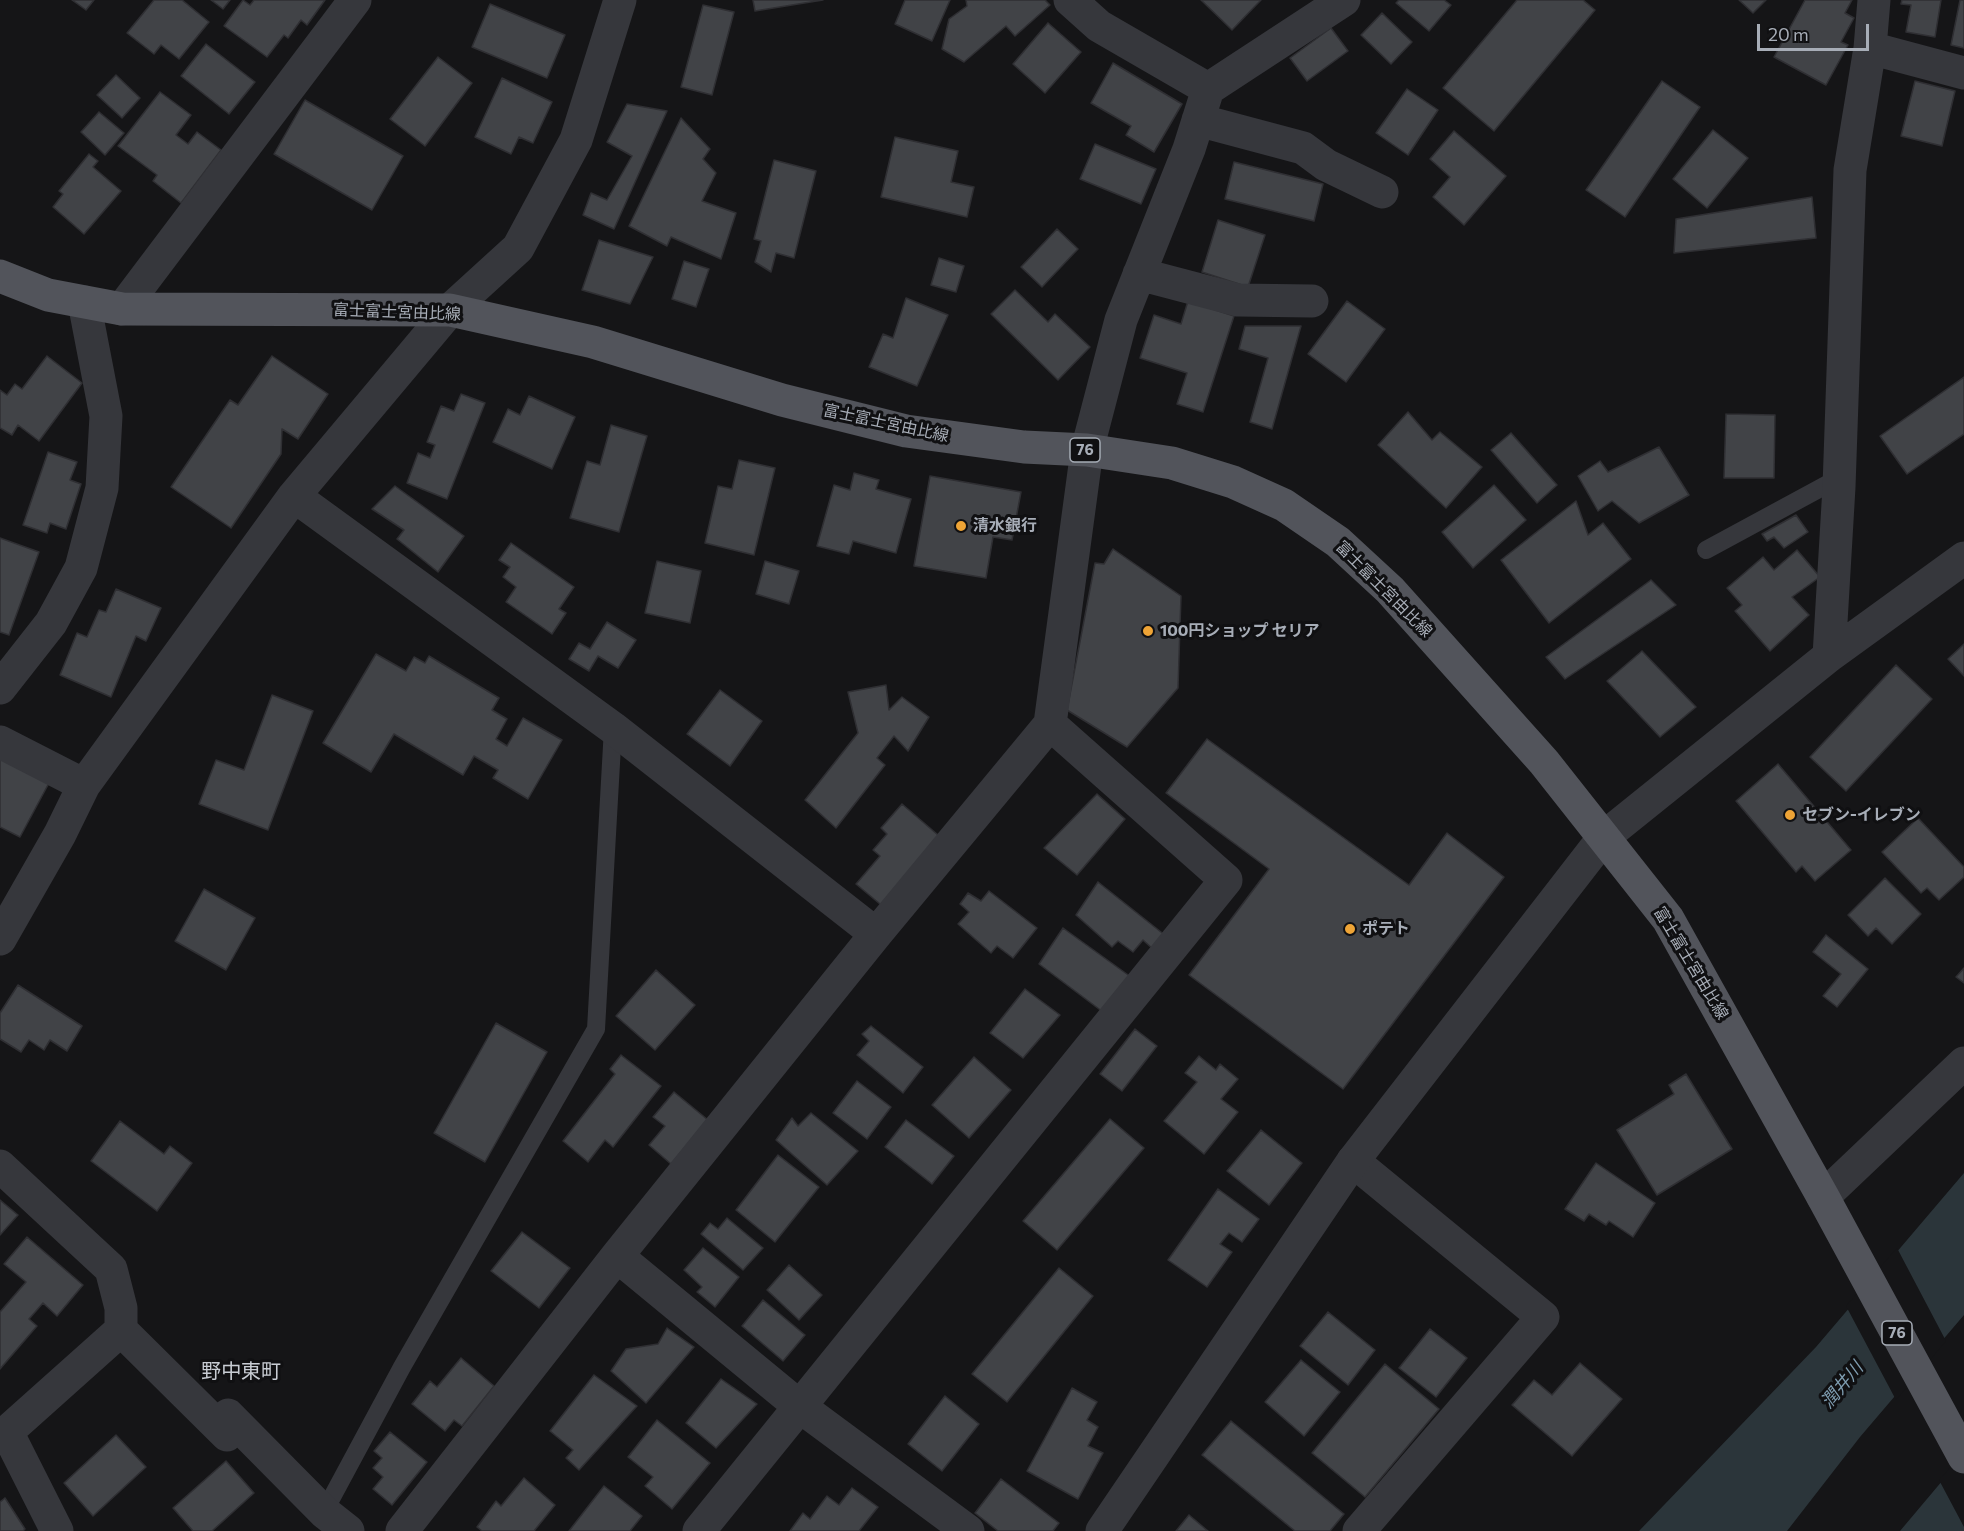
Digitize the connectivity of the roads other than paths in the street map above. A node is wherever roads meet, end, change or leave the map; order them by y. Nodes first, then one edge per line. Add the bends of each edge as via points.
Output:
1 (355, 0) edge
2 (620, 0) edge
3 (1070, 0) edge
4 (1344, 0) edge
5 (1874, 0) edge
6 (1870, 48) junction
7 (1964, 73) edge
8 (1208, 89) junction
9 (1198, 120) junction
10 (1382, 192) dead end
11 (1139, 274) junction
12 (0, 276) edge
13 (1312, 301) dead end
14 (84, 302) junction
15 (122, 309) junction
16 (450, 310) junction
17 (1087, 450) junction
18 (1839, 478) junction
19 (294, 496) junction
20 (1706, 550) dead end
21 (1964, 558) edge
22 (1829, 656) junction
23 (0, 688) edge
24 (1050, 724) junction
25 (613, 728) junction
26 (0, 742) edge
27 (84, 785) junction
28 (1604, 837) junction
29 (876, 934) junction
30 (0, 939) edge
31 (1964, 1063) edge
32 (1353, 1161) junction
33 (0, 1166) edge
34 (1823, 1197) junction
35 (617, 1256) junction
36 (122, 1330) junction
37 (799, 1406) junction
38 (1964, 1457) edge
39 (336, 1522) edge
40 (57, 1531) edge
41 (402, 1531) edge
42 (699, 1531) edge
43 (968, 1531) edge
44 (1102, 1531) edge
45 (1359, 1531) edge

1 - 15 street
2 - 16 street via 576,140 518,248
3 - 8 street via 1099,26
4 - 8 street
5 - 6 street
6 - 7 street
6 - 18 street via 1850,170
8 - 9 street
9 - 10 street via 1303,148 1326,165
9 - 11 street
11 - 13 street via 1238,300
11 - 17 street via 1120,320
12 - 14 main road, 富士富士宮由比線 / 76 via 48,295
14 - 15 main road, 富士富士宮由比線 / 76
14 - 23 street via 106,416 102,488 81,568 51,623
15 - 16 main road, 富士富士宮由比線 / 76
16 - 17 main road, 富士富士宮由比線 / 76 via 593,342 782,400 906,431 1024,447
16 - 19 street
17 - 24 street
17 - 28 main road, 富士富士宮由比線 / 76 via 1172,463 1233,482 1284,505 1338,542 1390,590 1544,762
18 - 20 lane
18 - 22 street
19 - 25 street
19 - 27 street
21 - 22 street
22 - 28 street
24 - 29 street
24 - 37 street via 1226,880
25 - 29 street
25 - 39 lane via 596,1029 402,1367
26 - 27 street
27 - 30 street
28 - 32 street
28 - 34 main road, 富士富士宮由比線 / 76 via 1668,919
29 - 35 street
31 - 34 street
32 - 44 street
32 - 45 street via 1543,1317
33 - 36 street via 111,1269
34 - 38 main road, 富士富士宮由比線 / 76
35 - 37 street
35 - 41 street
36 - 39 street via 227,1435 228,1415
36 - 40 street via 7,1432
37 - 42 street
37 - 43 street

